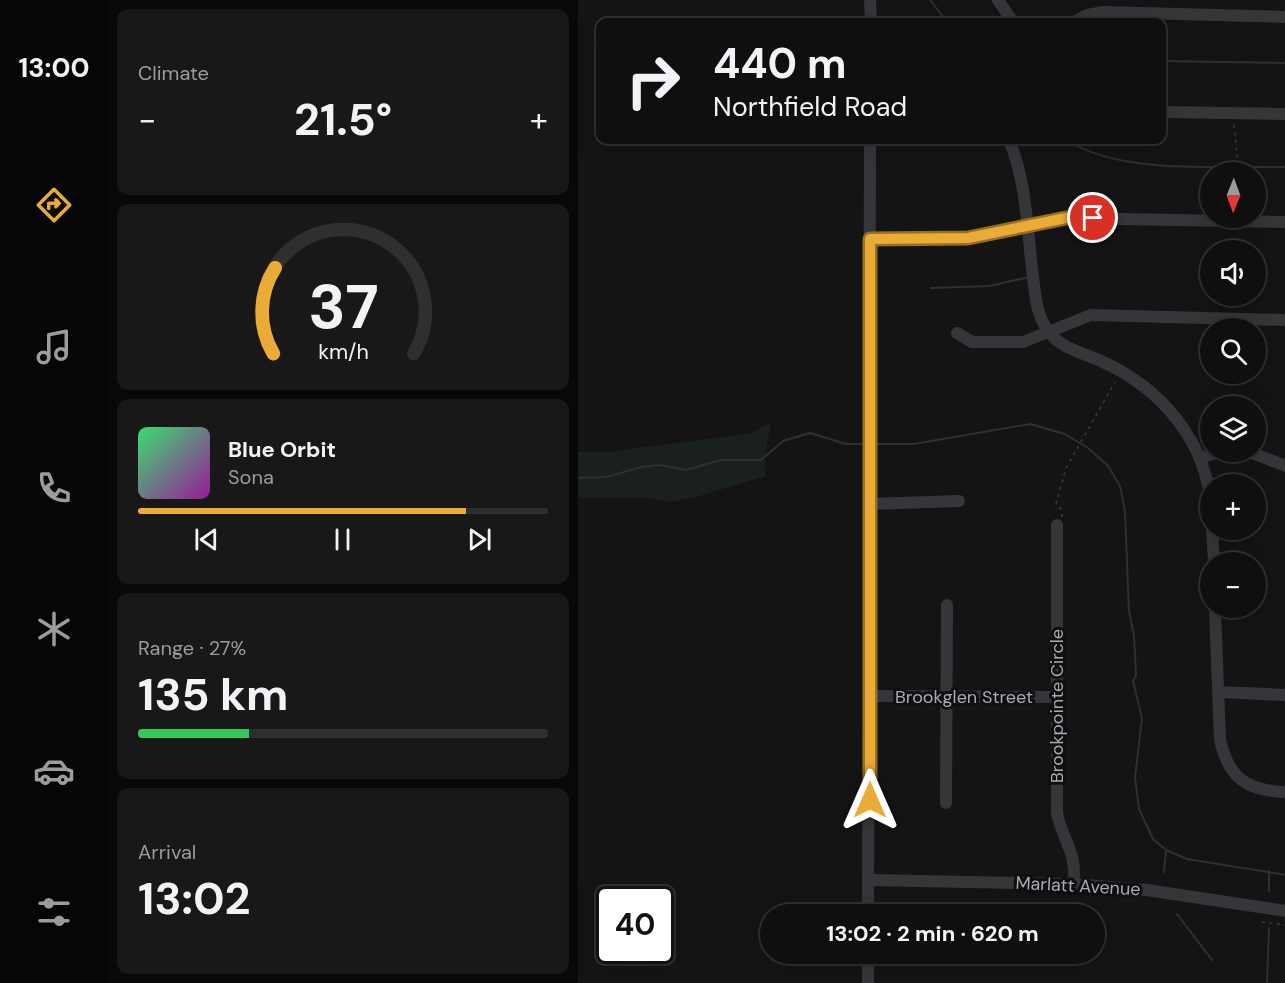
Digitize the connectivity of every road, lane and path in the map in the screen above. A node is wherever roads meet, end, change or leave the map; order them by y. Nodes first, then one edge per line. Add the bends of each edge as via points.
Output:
1 (870, 0) edge
2 (998, 0) edge
3 (1286, 17) edge
4 (871, 18) edge
5 (1010, 18) edge
6 (1081, 18) edge
7 (1166, 112) edge
8 (1234, 113) junction
9 (1286, 114) edge
10 (870, 144) edge
11 (1010, 144) edge
12 (1236, 162) edge
13 (1286, 222) edge
14 (1026, 225) junction
15 (870, 239) junction
16 (1286, 320) edge
17 (957, 333) dead end
18 (1049, 333) junction
19 (1120, 369) junction
20 (1200, 456) edge
21 (1266, 458) edge
22 (1286, 466) edge
23 (959, 501) dead end
24 (870, 504) junction
25 (1057, 525) joint
26 (947, 605) dead end
27 (1216, 618) edge
28 (1219, 692) junction
29 (1286, 695) edge
30 (870, 696) junction
31 (946, 696) junction
32 (1057, 697) junction
33 (1286, 792) edge
34 (946, 803) dead end
35 (869, 880) junction
36 (1073, 884) junction
37 (868, 904) edge
38 (1286, 911) edge
39 (1262, 922) dead end
40 (1286, 925) edge
41 (868, 964) edge
42 (868, 983) edge

1 - 4 street
2 - 5 street
3 - 6 street via 1104,12
7 - 8 street
8 - 9 street
8 - 12 path
10 - 15 street
11 - 14 street via 1021,182
13 - 14 street via 1066,218
14 - 15 street via 968,238
14 - 18 street via 1036,302
15 - 24 street
16 - 18 street via 1091,315
17 - 18 street via 972,342 1023,342
18 - 19 street via 1068,347
19 - 20 street via 1164,402
19 - 25 path via 1066,468 1056,504 1062,515
21 - 22 street
23 - 24 street
24 - 30 street
25 - 32 street, Brookpointe Circle
26 - 31 street
27 - 28 street
28 - 29 street
28 - 33 street via 1220,739 1230,768 1253,787
30 - 31 street, Brookglen Street
30 - 35 street
31 - 32 street, Brookglen Street
31 - 34 street
32 - 36 street, Brookpointe Circle via 1057,813 1075,861
35 - 36 street, Marlatt Avenue
35 - 37 street
36 - 38 street, Marlatt Avenue via 1147,890
39 - 40 path
41 - 42 street

